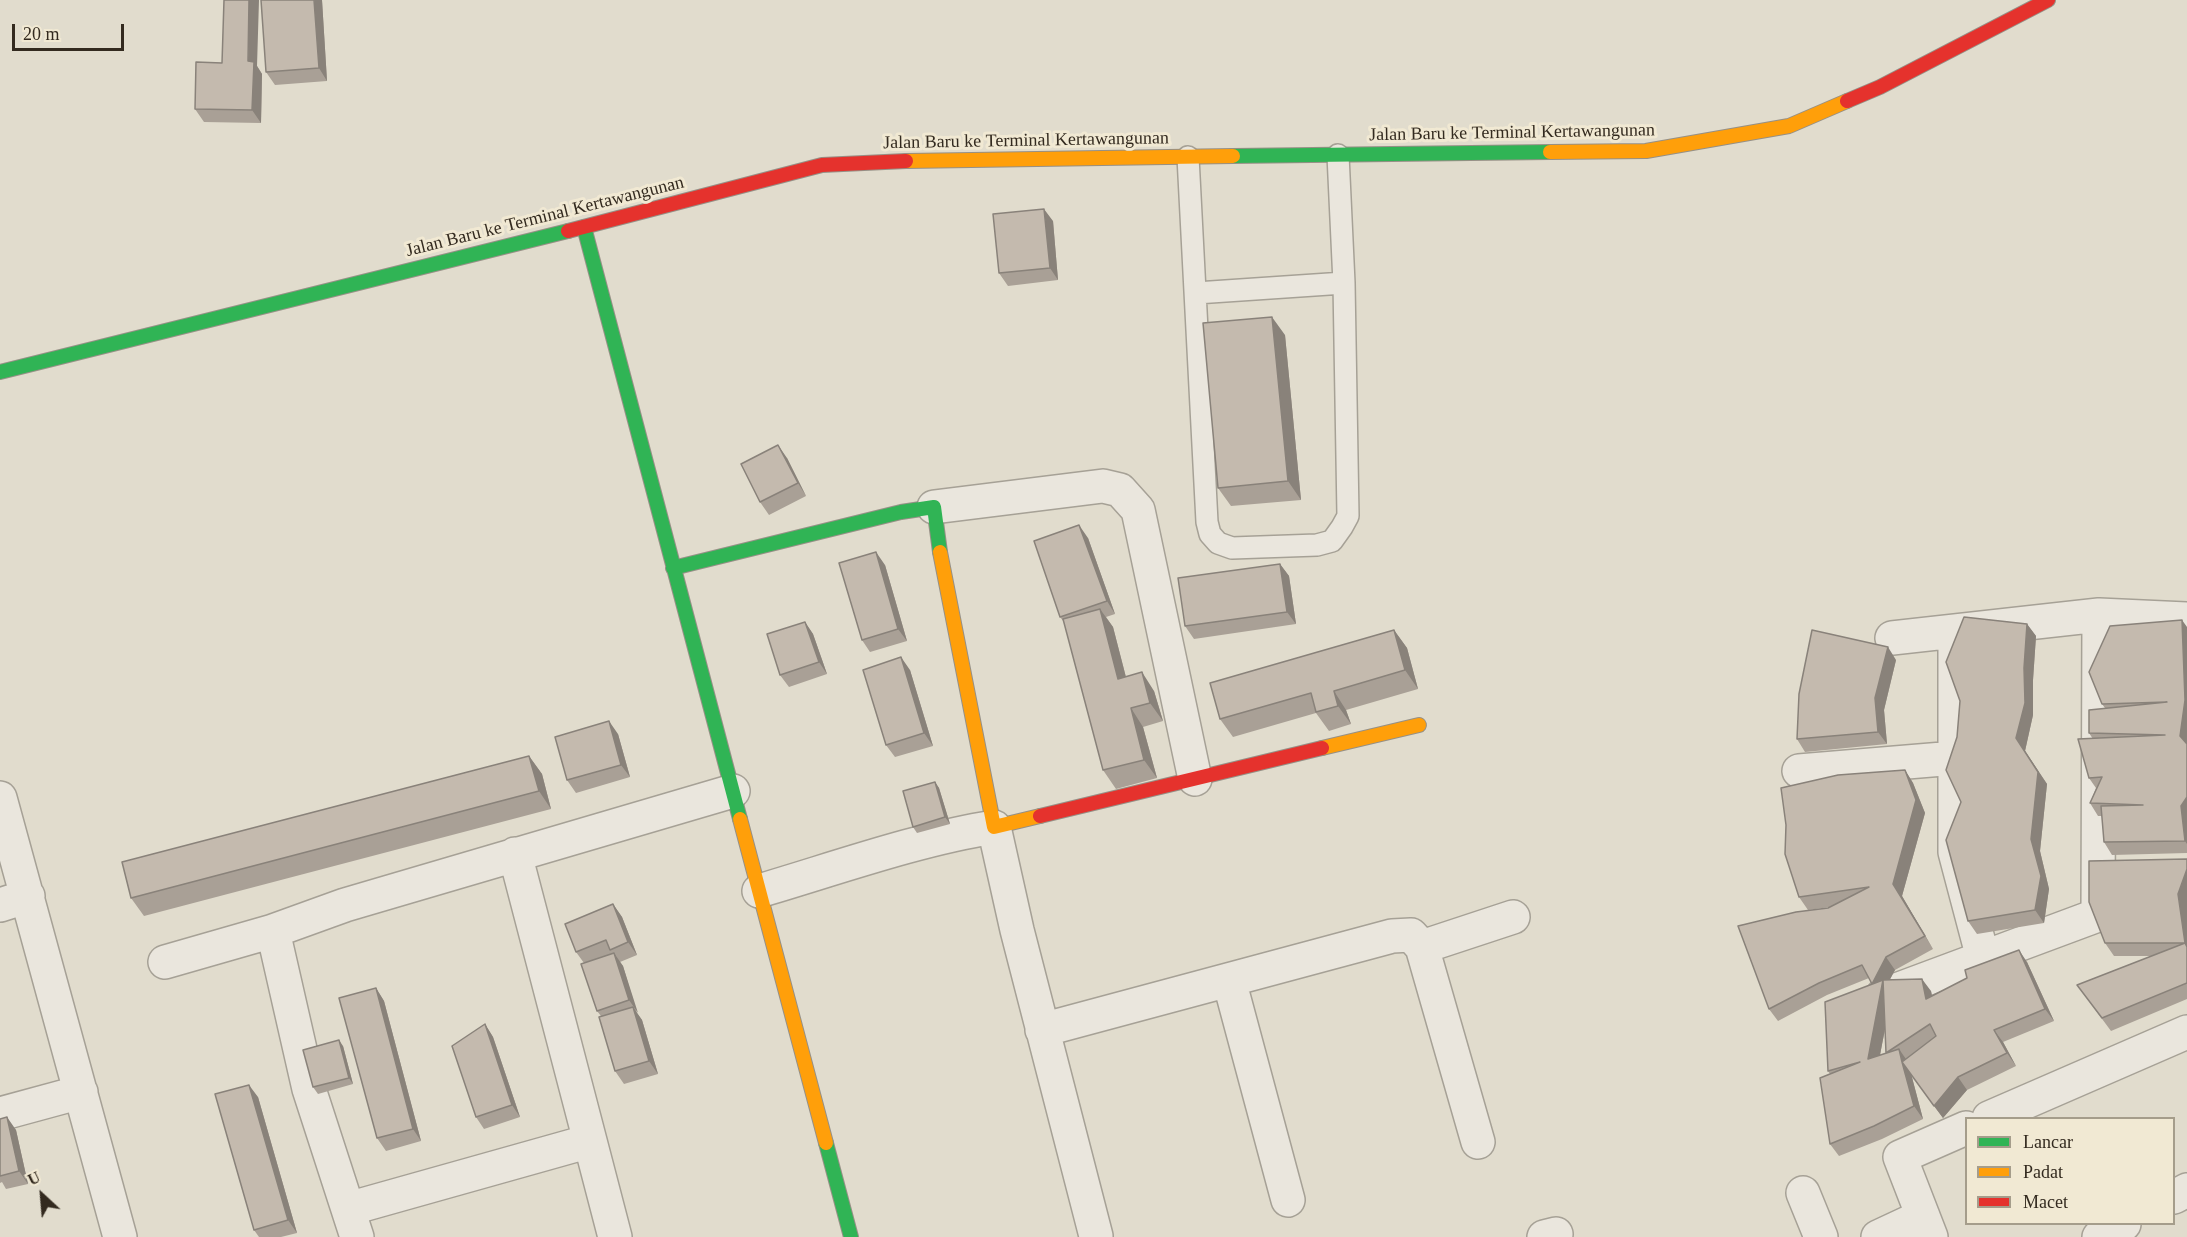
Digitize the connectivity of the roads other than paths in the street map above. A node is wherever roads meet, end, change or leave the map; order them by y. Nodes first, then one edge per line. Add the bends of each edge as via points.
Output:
1 (2048, 0) edge
2 (1338, 155) junction
3 (1188, 157) junction
4 (584, 227) junction
5 (1344, 283) junction
6 (1196, 292) junction
7 (0, 372) edge
8 (934, 507) junction
9 (673, 568) junction
10 (2099, 615) junction
11 (2187, 619) edge
12 (1955, 631) junction
13 (1892, 638) dead end
14 (1419, 725) dead end
15 (1955, 758) junction
16 (1799, 771) dead end
17 (1195, 779) junction
18 (733, 791) junction
19 (0, 798) edge
20 (994, 827) junction
21 (515, 854) junction
22 (759, 891) junction
23 (14, 901) edge
24 (1513, 917) dead end
25 (273, 932) junction
26 (1422, 946) junction
27 (1983, 958) junction
28 (165, 962) dead end
29 (1229, 980) junction
30 (1853, 1007) edge
31 (1042, 1030) junction
32 (2187, 1032) edge
33 (81, 1092) junction
34 (0, 1114) edge
35 (1994, 1117) edge
36 (1965, 1128) edge
37 (590, 1141) junction
38 (1478, 1142) dead end
39 (1803, 1193) dead end
40 (1288, 1200) dead end
41 (353, 1223) edge
42 (2122, 1225) edge
43 (1927, 1227) edge
44 (1096, 1236) edge
45 (120, 1237) edge
46 (615, 1237) edge
47 (851, 1237) edge
48 (1821, 1237) edge
49 (1878, 1237) edge
50 (2099, 1237) edge

1 - 2 main road, Jalan Baru ke Terminal Kertawangunan via 1880,87 1789,126 1646,151
2 - 3 main road, Jalan Baru ke Terminal Kertawangunan
2 - 5 lane
3 - 4 main road, Jalan Baru ke Terminal Kertawangunan via 822,165
3 - 6 lane
4 - 7 main road, Jalan Baru ke Terminal Kertawangunan
4 - 9 main road
5 - 6 lane
5 - 6 lane via 1348,516 1332,541 1317,545 1232,548 1218,543 1210,534
8 - 9 main road
8 - 17 street via 1103,486 1120,490 1138,510
8 - 20 main road
9 - 18 main road
10 - 11 street
10 - 12 street
10 - 27 street via 2098,915
12 - 13 street
12 - 15 street
14 - 17 main road
15 - 16 street
15 - 27 street via 1955,852
17 - 20 main road
18 - 21 street
18 - 22 main road
19 - 23 street
20 - 22 street
20 - 31 street
21 - 25 street via 345,905
21 - 37 street
22 - 47 main road
23 - 33 street
24 - 26 street
25 - 28 street
25 - 41 street via 309,1089
26 - 29 street via 1411,935 1392,936
26 - 38 street
27 - 30 street
29 - 31 street
29 - 40 street
31 - 44 street
32 - 35 street
33 - 34 street
33 - 45 street
36 - 43 street via 1900,1157
37 - 41 street
37 - 46 street
39 - 48 street
42 - 50 street
43 - 49 street

